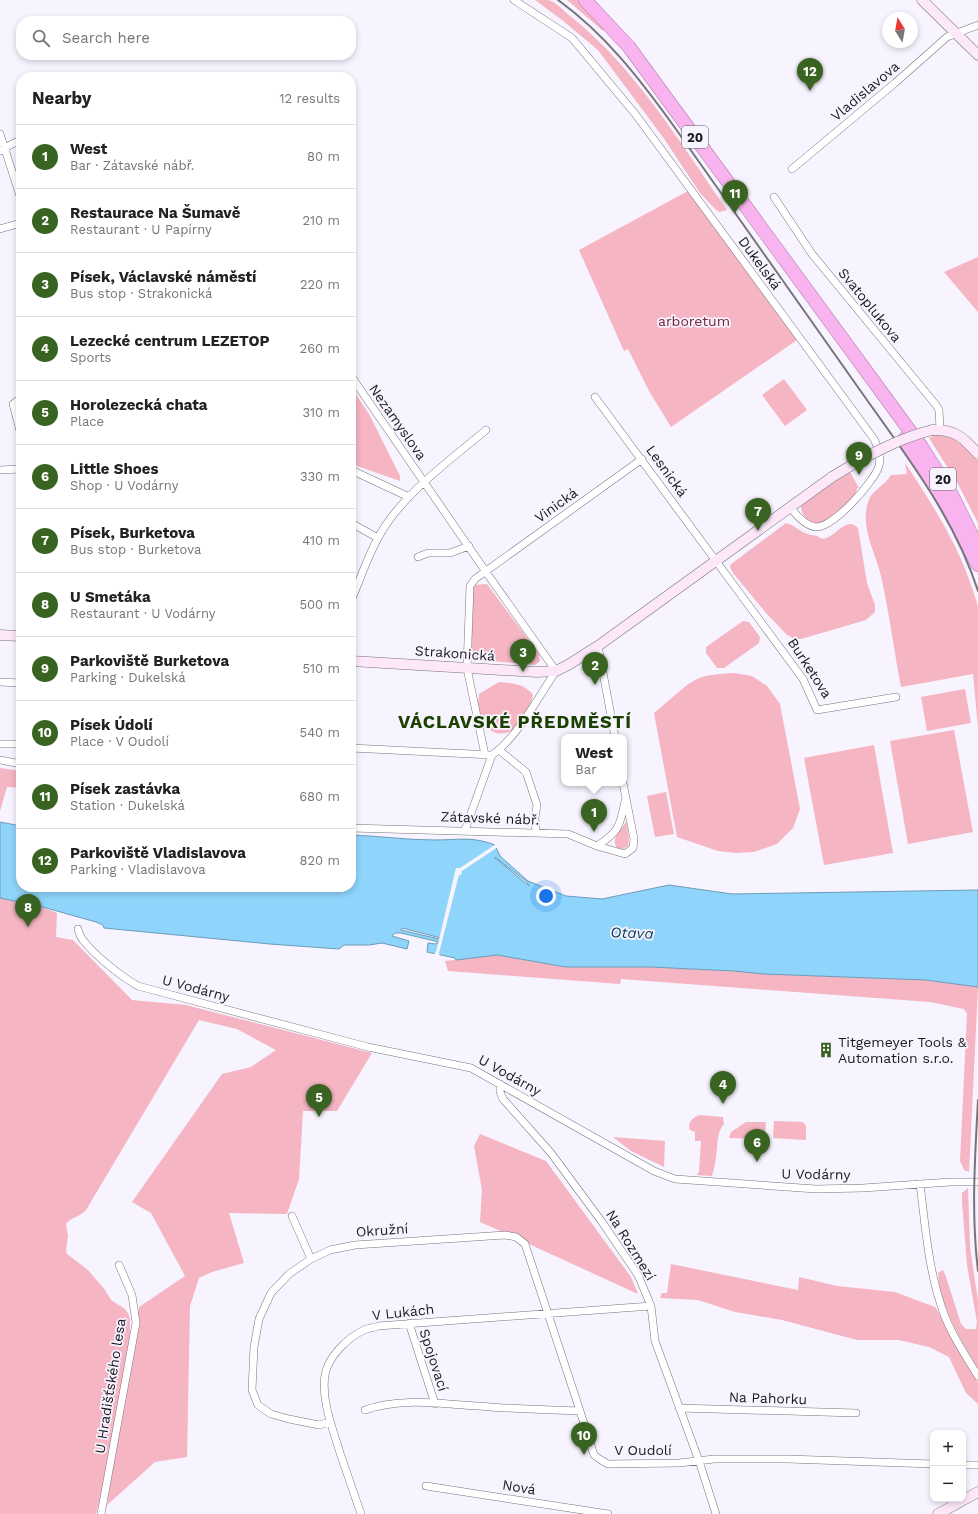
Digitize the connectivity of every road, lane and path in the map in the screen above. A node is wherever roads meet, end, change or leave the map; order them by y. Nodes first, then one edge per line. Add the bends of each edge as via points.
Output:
1 (514, 0) edge
2 (585, 0) edge
3 (596, 0) edge
4 (922, 0) edge
5 (978, 25) edge
6 (955, 33) junction
7 (978, 55) edge
8 (0, 134) edge
9 (16, 142) edge
10 (2, 150) edge
11 (792, 169) dead end
12 (16, 186) edge
13 (774, 197) dead end
14 (16, 224) edge
15 (0, 229) edge
16 (356, 383) edge
17 (595, 397) dead end
18 (16, 402) edge
19 (16, 413) edge
20 (486, 430) dead end
21 (936, 430) junction
22 (904, 439) junction
23 (978, 454) edge
24 (642, 459) junction
25 (0, 470) edge
26 (16, 470) edge
27 (356, 472) edge
28 (425, 482) junction
29 (409, 497) junction
30 (790, 507) junction
31 (356, 527) edge
32 (978, 533) edge
33 (378, 538) junction
34 (468, 546) junction
35 (978, 548) edge
36 (418, 557) dead end
37 (716, 562) junction
38 (978, 565) edge
39 (486, 572) junction
40 (356, 589) edge
41 (0, 635) edge
42 (16, 636) edge
43 (598, 646) junction
44 (356, 661) edge
45 (467, 668) junction
46 (556, 670) junction
47 (0, 682) edge
48 (16, 682) edge
49 (896, 697) dead end
50 (614, 734) edge
51 (0, 744) edge
52 (16, 744) edge
53 (356, 748) edge
54 (499, 750) junction
55 (488, 755) junction
56 (0, 760) edge
57 (16, 763) edge
58 (624, 786) edge
59 (626, 797) junction
60 (356, 828) edge
61 (465, 830) junction
62 (536, 832) junction
63 (597, 846) junction
64 (78, 929) dead end
65 (500, 1084) junction
66 (978, 1182) edge
67 (920, 1184) junction
68 (292, 1216) dead end
69 (311, 1259) junction
70 (119, 1265) dead end
71 (651, 1306) junction
72 (548, 1313) junction
73 (409, 1324) junction
74 (978, 1376) edge
75 (435, 1404) junction
76 (679, 1408) junction
77 (365, 1410) dead end
78 (580, 1411) junction
79 (856, 1413) dead end
80 (330, 1422) junction
81 (699, 1461) junction
82 (930, 1464) edge
83 (966, 1465) edge
84 (978, 1465) edge
85 (426, 1486) dead end
86 (978, 1492) edge
87 (101, 1514) edge
88 (360, 1514) edge
89 (608, 1514) edge
90 (716, 1514) edge
91 (938, 1514) edge

1 - 30 street, Dukelská via 572,38 636,115 874,439 880,461 873,478 856,500 826,525 810,525
2 - 35 highway, 20 via 629,47 921,446 951,493
3 - 32 highway, 20 via 632,40 700,130 907,415 940,463
4 - 6 main road
5 - 6 street, Vladislavova
6 - 7 main road
6 - 11 street, Vladislavova via 947,37
8 - 10 street
9 - 10 street
10 - 12 street
13 - 21 street, Svatoplukova via 812,254 936,405 939,410
14 - 15 street
16 - 28 street, Nezamyslova
17 - 24 street, Lesnická
18 - 19 street
20 - 28 street
21 - 22 main road, bridge
21 - 23 main road via 960,435
22 - 30 main road, bridge via 832,477
22 - 38 highway via 943,500
24 - 37 street, Lesnická
24 - 39 street, Vinická
25 - 26 street
27 - 29 street
28 - 29 street
28 - 34 street, Nezamyslova
29 - 33 street
30 - 37 main road
31 - 33 street
33 - 40 street
34 - 36 street via 450,553 428,553
34 - 39 street, Nezamyslova
37 - 43 main road
37 - 49 street, Burketova via 803,679 817,710
39 - 45 street, Vinická via 472,582 469,591
39 - 46 street, Nezamyslova
41 - 42 main road
43 - 46 main road
43 - 50 street
44 - 45 main road, Strakonická
45 - 46 main road, Strakonická via 523,672
45 - 55 street, Vinická
46 - 54 street via 516,731
47 - 48 street
51 - 52 street
53 - 55 street
54 - 55 street
54 - 62 street via 526,772 537,804
55 - 61 street
56 - 57 street
58 - 59 street
59 - 63 street via 619,827
59 - 63 street, Zátavské nábř. via 634,839 633,848 625,854
60 - 61 street, Zátavské nábř.
61 - 62 street, Zátavské nábř.
62 - 63 street, Zátavské nábř. via 568,834
64 - 65 street, U Vodárny via 82,939 91,949 126,980 138,986 368,1047 471,1068
65 - 67 street, U Vodárny via 654,1171 675,1179 816,1189
65 - 71 street, Na Rozmezí via 503,1099 550,1153 607,1229 638,1275
66 - 67 street, U Vodárny
67 - 74 street via 940,1303 957,1341
68 - 69 street
69 - 72 street, Okružní via 330,1250 355,1245 506,1235 525,1244
69 - 80 street, Okružní via 289,1274 271,1293 262,1312 254,1347 252,1390 258,1405 271,1414 307,1424 319,1425
70 - 87 street, U Hradišťského lesa via 132,1295 136,1323
71 - 72 street, V Lukách
71 - 76 street, Na Rozmezí via 655,1341
72 - 73 street, V Lukách
72 - 78 street, Okružní
73 - 75 street, Spojovací
73 - 80 street, V Lukách via 378,1326 364,1330 352,1337 332,1358 325,1375 325,1396
75 - 77 street via 381,1404
75 - 78 street
76 - 79 street, Na Pahorku
76 - 81 street, Na Rozmezí
78 - 81 street, V Oudolí via 594,1455 608,1464
80 - 88 street, V Lukách
81 - 82 street, V Oudolí via 788,1459
81 - 90 street, Na Rozmezí
83 - 84 street
85 - 89 street, Nová
86 - 91 main road

